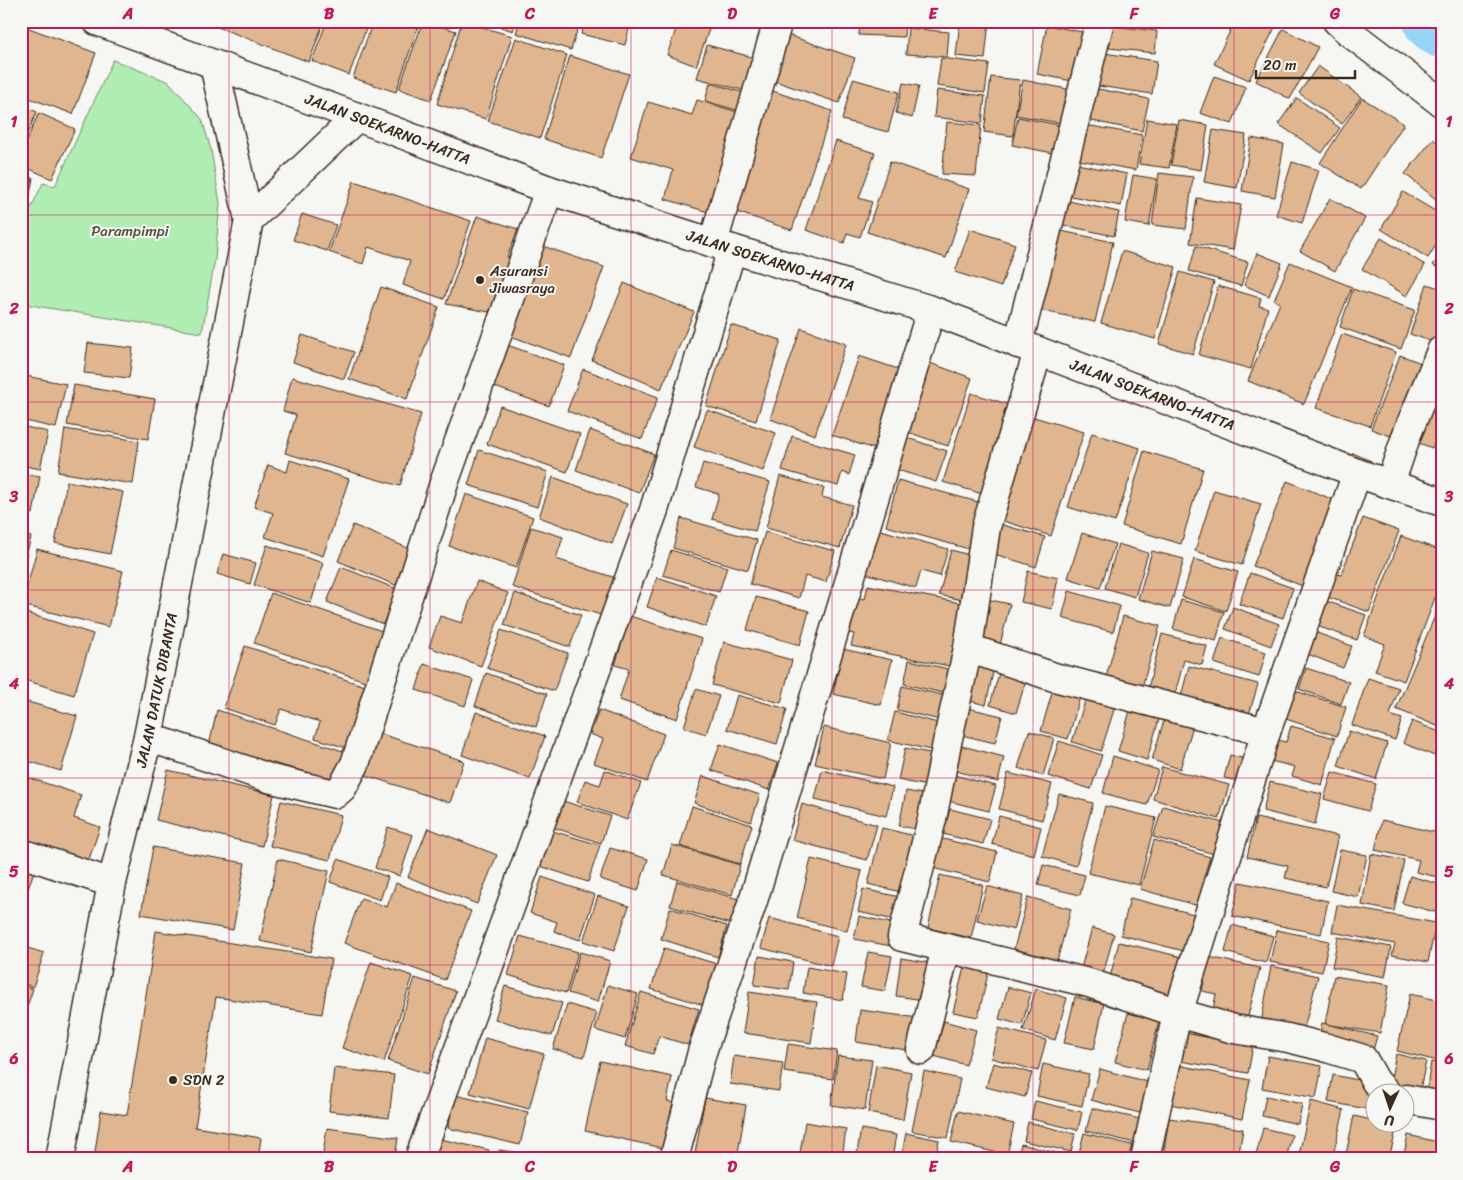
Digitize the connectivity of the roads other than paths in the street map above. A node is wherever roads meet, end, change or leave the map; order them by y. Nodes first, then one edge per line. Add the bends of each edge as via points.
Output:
1 (97, 21) edge
2 (778, 21) edge
3 (1100, 21) edge
4 (1337, 21) edge
5 (214, 64) junction
6 (1442, 103) edge
7 (357, 117) junction
8 (549, 190) junction
9 (249, 220) junction
10 (722, 246) junction
11 (931, 310) junction
12 (1028, 347) junction
13 (1441, 351) edge
14 (1357, 473) junction
15 (1390, 484) junction
16 (1442, 502) edge
17 (968, 648) junction
18 (1266, 732) junction
19 (148, 737) junction
20 (21, 853) edge
21 (112, 883) junction
22 (946, 948) junction
23 (1178, 1013) junction
24 (921, 1050) dead end
25 (1376, 1082) edge
26 (1416, 1101) edge
27 (1442, 1106) edge
28 (60, 1159) edge
29 (419, 1159) edge
30 (674, 1159) edge
31 (1145, 1159) edge

1 - 5 main road, JALAN SOEKARNO-HATTA
2 - 10 main road
3 - 12 main road
4 - 6 main road
5 - 7 main road, JALAN SOEKARNO-HATTA
5 - 9 main road, JALAN DATUK DIBANTA
7 - 8 main road, JALAN SOEKARNO-HATTA
7 - 9 main road
8 - 10 main road, JALAN SOEKARNO-HATTA
8 - 19 main road via 444,483 355,764 342,788 335,794 272,779
9 - 19 main road, JALAN DATUK DIBANTA
10 - 11 main road, JALAN SOEKARNO-HATTA
10 - 29 main road via 654,510
11 - 12 main road, JALAN SOEKARNO-HATTA
11 - 30 main road via 753,901 702,1052
12 - 14 main road, JALAN SOEKARNO-HATTA
12 - 17 main road via 986,527
13 - 15 main road
14 - 15 main road, JALAN SOEKARNO-HATTA
14 - 18 main road
15 - 16 main road, JALAN SOEKARNO-HATTA
17 - 18 main road via 1054,677
17 - 22 main road via 932,819 902,937
18 - 23 main road
19 - 21 main road, JALAN DATUK DIBANTA
20 - 21 main road
21 - 28 main road, JALAN DATUK DIBANTA
22 - 23 main road via 1089,983
22 - 24 main road
23 - 25 main road via 1234,1029 1306,1042 1363,1059
23 - 31 main road
26 - 27 main road

